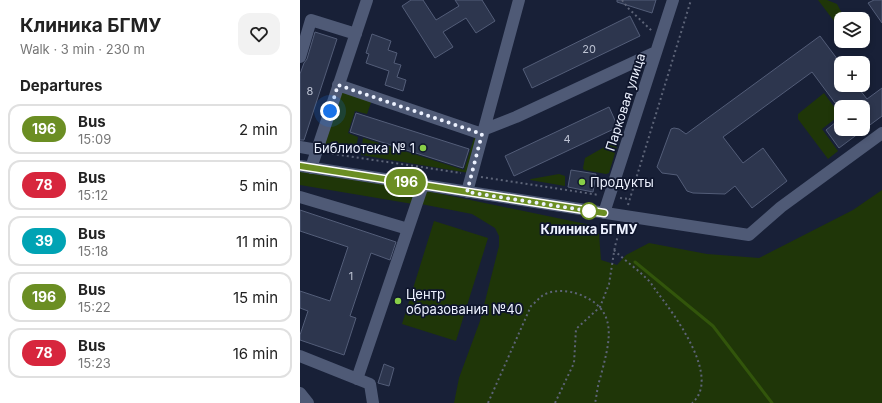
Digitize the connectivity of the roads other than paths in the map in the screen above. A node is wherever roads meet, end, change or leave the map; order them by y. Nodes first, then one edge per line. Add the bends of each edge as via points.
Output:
1 (367, 0) edge
2 (519, 0) edge
3 (673, 0) edge
4 (356, 34) junction
5 (656, 52) junction
6 (300, 56) edge
7 (338, 85) junction
8 (482, 132) junction
9 (882, 133) edge
10 (300, 147) edge
11 (317, 150) junction
12 (306, 167) edge
13 (423, 185) junction
14 (467, 192) junction
15 (300, 197) edge
16 (604, 213) junction
17 (408, 229) junction
18 (300, 356) edge
19 (357, 379) junction
20 (300, 393) edge
21 (308, 403) edge
22 (373, 403) edge

1 - 4 street
2 - 8 street
3 - 5 street, Парковая улица
4 - 6 street via 312,20
4 - 7 street
5 - 8 street
5 - 16 street, Парковая улица
7 - 8 street
7 - 11 street
8 - 14 street
9 - 16 street via 781,207 749,235
10 - 11 street
11 - 12 street
12 - 13 street
13 - 14 street
13 - 17 street
14 - 16 street
15 - 17 street
17 - 19 street
18 - 19 street
19 - 22 street via 370,384
20 - 21 street

